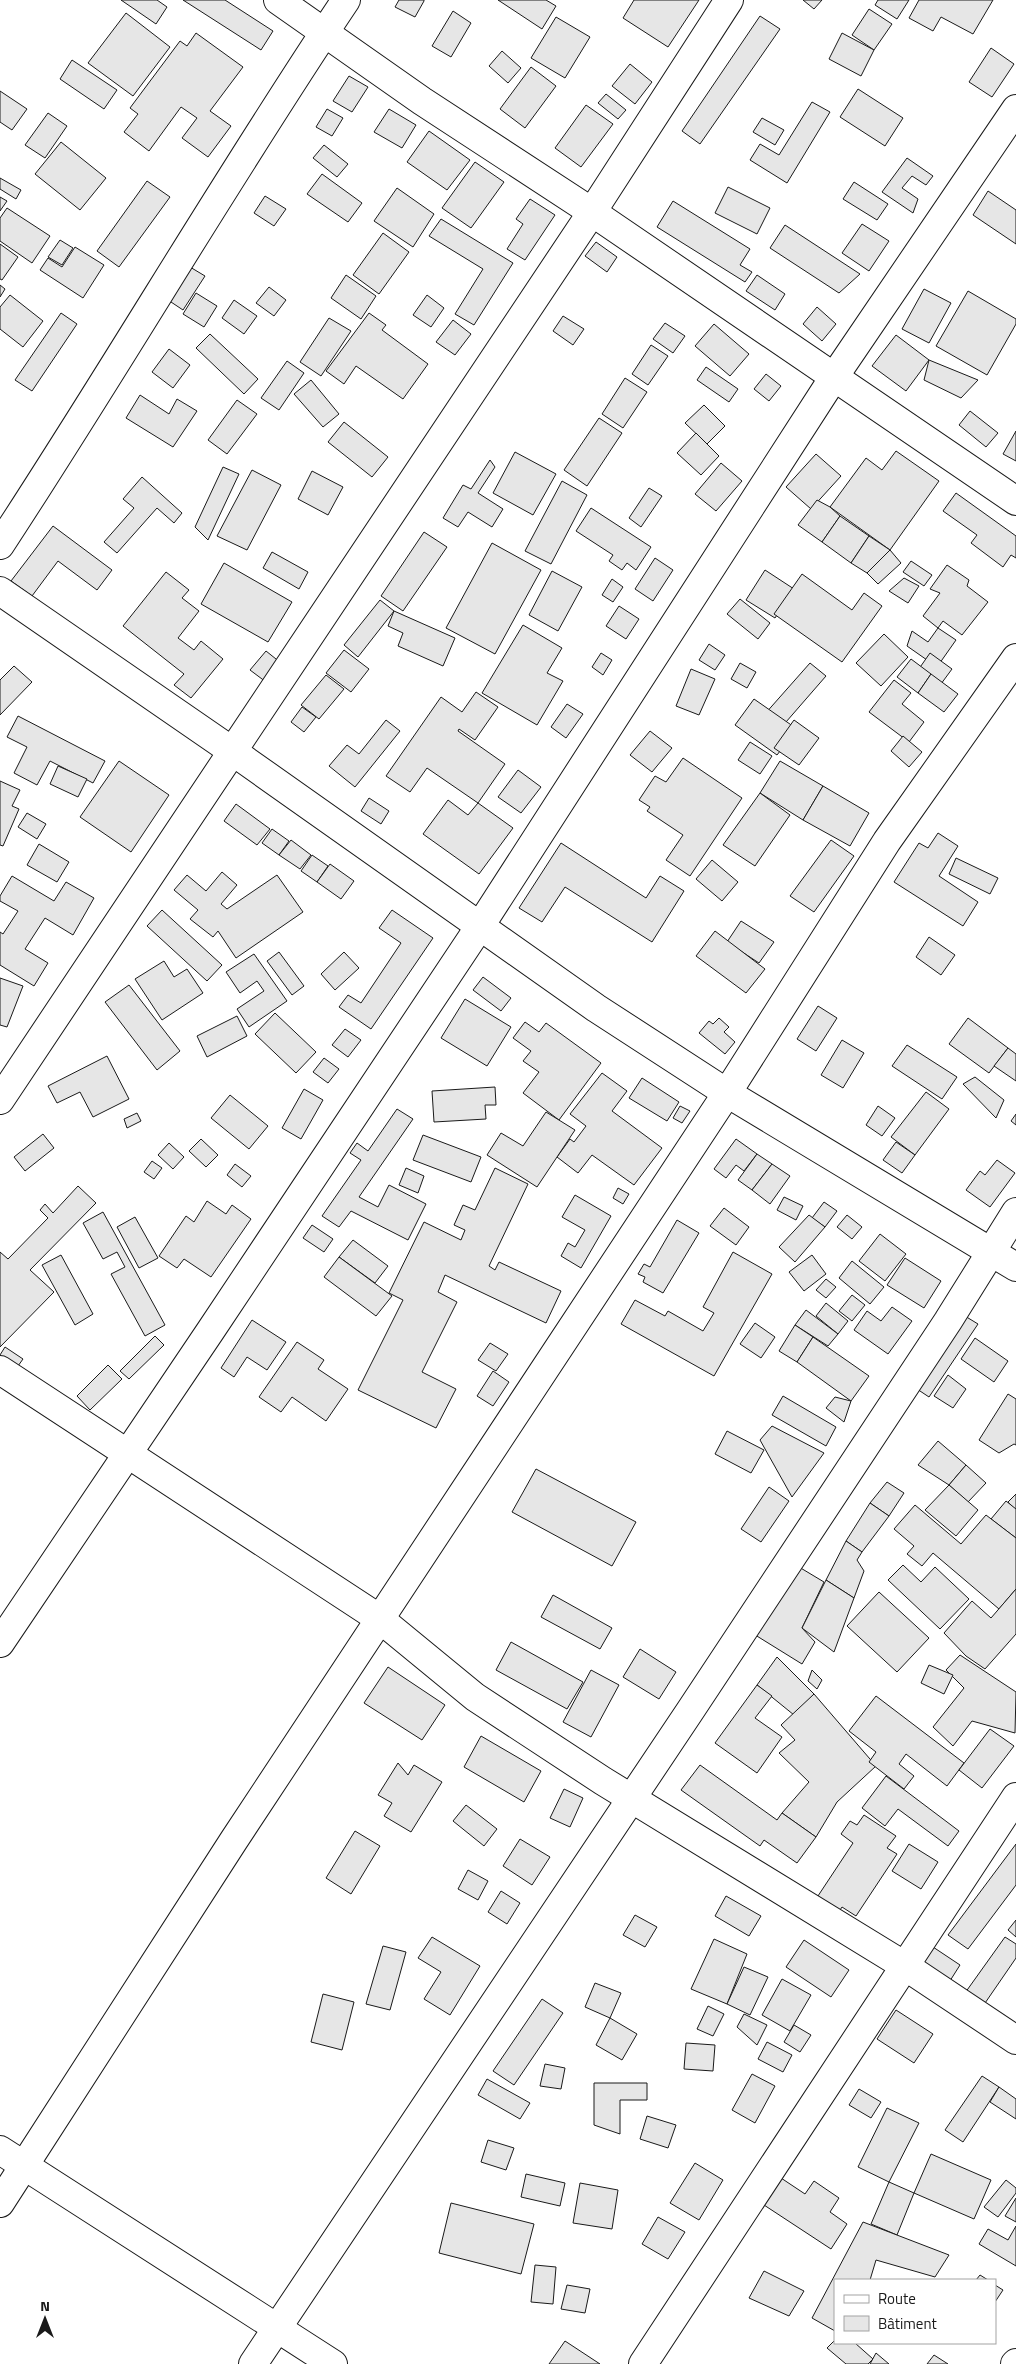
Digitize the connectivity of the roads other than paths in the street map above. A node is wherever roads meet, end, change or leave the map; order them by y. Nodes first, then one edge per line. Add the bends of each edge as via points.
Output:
1 (278, 0) edge
2 (346, 0) edge
3 (729, 0) edge
4 (325, 32) junction
5 (1016, 109) edge
6 (592, 212) junction
7 (834, 377) junction
8 (1016, 501) edge
9 (0, 545) edge
10 (0, 591) edge
11 (1016, 658) edge
12 (232, 751) junction
13 (480, 926) junction
14 (727, 1093) junction
15 (0, 1100) edge
16 (1016, 1212) edge
17 (990, 1251) junction
18 (1016, 1267) edge
19 (0, 1370) edge
20 (127, 1454) junction
21 (380, 1619) junction
22 (0, 1643) edge
23 (1016, 1797) edge
24 (632, 1798) junction
25 (905, 1966) junction
26 (1016, 2040) edge
27 (0, 2150) edge
28 (24, 2166) junction
29 (0, 2204) edge
30 (277, 2327) junction
31 (252, 2364) edge
32 (333, 2364) edge
33 (643, 2364) edge

1 - 4 street
2 - 4 street
3 - 6 street
4 - 6 street via 422,101
4 - 9 street
5 - 7 street
6 - 7 street
6 - 12 street
7 - 8 street
7 - 13 street
10 - 12 street
11 - 14 street via 887,841
12 - 13 street
12 - 15 street
13 - 14 street via 596,1008
13 - 20 street
14 - 17 street
14 - 21 street
16 - 17 street
17 - 18 street
17 - 24 street via 942,1329
19 - 20 street
20 - 21 street
20 - 22 street
21 - 24 street via 474,1697
21 - 28 street
23 - 25 street
24 - 25 street
24 - 30 street
25 - 26 street
25 - 33 street
27 - 28 street
28 - 29 street
28 - 30 street
30 - 31 street
30 - 32 street

